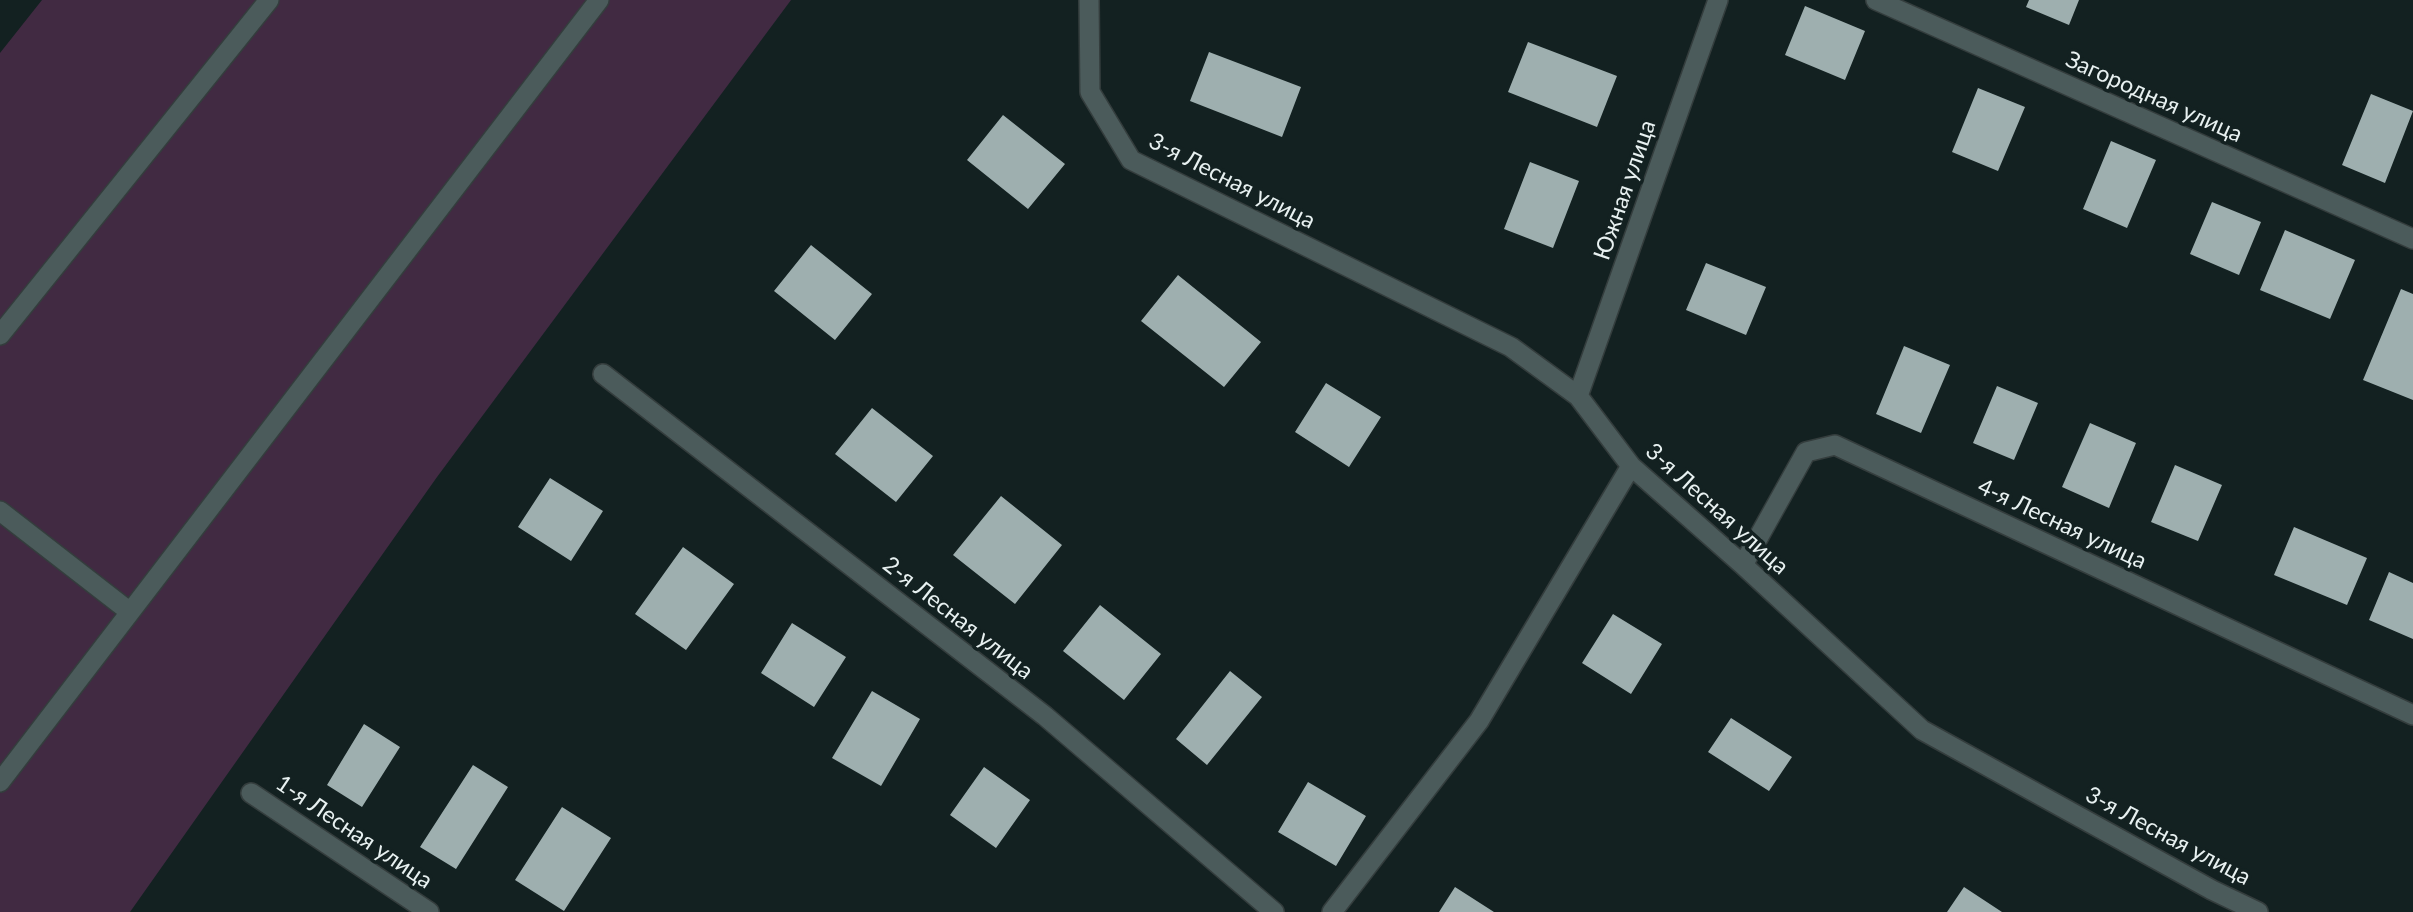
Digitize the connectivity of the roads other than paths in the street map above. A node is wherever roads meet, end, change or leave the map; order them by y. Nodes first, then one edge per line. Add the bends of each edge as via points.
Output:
1 (269, 0) edge
2 (599, 0) edge
3 (1089, 0) edge
4 (1718, 0) edge
5 (1876, 0) edge
6 (2413, 239) edge
7 (0, 335) edge
8 (603, 374) dead end
9 (1578, 396) junction
10 (1631, 466) junction
11 (0, 511) edge
12 (1743, 565) junction
13 (131, 612) junction
14 (2413, 715) edge
15 (0, 782) edge
16 (251, 793) dead end
17 (429, 912) edge
18 (1274, 912) edge
19 (1332, 912) edge
20 (2258, 912) edge

1 - 7 street
2 - 13 street
3 - 9 street, 3-я Лесная улица via 1090,92 1131,160 1511,347
4 - 9 street, Южная улица
5 - 6 street, Загородная улица
8 - 18 street, 2-я Лесная улица via 1045,716
9 - 10 street, 3-я Лесная улица
10 - 12 street, 3-я Лесная улица
10 - 19 street via 1479,721
11 - 13 street
12 - 14 street, 4-я Лесная улица via 1806,452 1835,445
12 - 20 street, 3-я Лесная улица via 1922,730
13 - 15 street
16 - 17 street, 1-я Лесная улица

